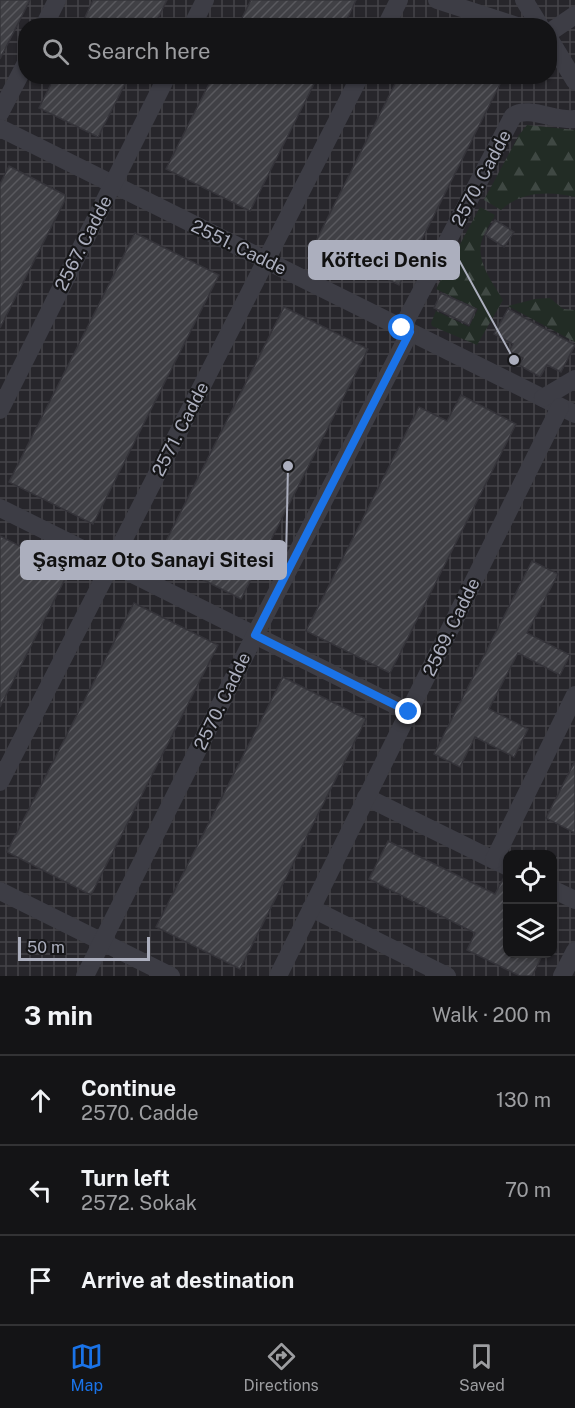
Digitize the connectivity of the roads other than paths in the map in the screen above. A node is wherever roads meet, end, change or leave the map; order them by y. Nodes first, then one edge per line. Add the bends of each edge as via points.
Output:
1 (57, 0) edge
2 (205, 0) edge
3 (399, 0) edge
4 (437, 0) edge
5 (524, 0) edge
6 (575, 15) edge
7 (49, 18) edge
8 (196, 18) edge
9 (390, 18) edge
10 (492, 18) edge
11 (535, 18) edge
12 (557, 27) edge
13 (557, 53) edge
14 (18, 78) edge
15 (575, 81) edge
16 (163, 84) edge
17 (356, 84) edge
18 (0, 113) edge
19 (575, 119) edge
20 (0, 128) edge
21 (112, 185) junction
22 (266, 261) junction
23 (406, 330) junction
24 (575, 379) edge
25 (543, 399) junction
26 (0, 410) edge
27 (570, 410) edge
28 (0, 508) edge
29 (112, 564) junction
30 (255, 635) junction
31 (575, 695) edge
32 (409, 712) junction
33 (0, 782) edge
34 (366, 797) junction
35 (500, 863) edge
36 (0, 891) edge
37 (557, 891) edge
38 (575, 900) edge
39 (311, 908) junction
40 (102, 942) junction
41 (575, 951) edge
42 (85, 976) edge
43 (171, 976) edge
44 (278, 976) edge
45 (447, 976) edge
46 (562, 976) edge

1 - 7 street
2 - 8 street
3 - 9 street
4 - 10 street
5 - 11 street
6 - 12 street
13 - 15 street
14 - 18 street
16 - 21 street, 2567. Cadde
17 - 22 street, 2571. Cadde
19 - 23 street, 2570. Cadde via 527,112 513,116
20 - 21 street, 2551. Cadde
21 - 22 street, 2551. Cadde
21 - 26 street, 2567. Cadde
22 - 23 street, 2551. Cadde
22 - 29 street, 2571. Cadde
23 - 25 street, 2551. Cadde
23 - 30 street, 2570. Cadde
24 - 25 street
25 - 27 street, 2551. Cadde
27 - 32 street, 2569. Cadde
28 - 29 street
29 - 30 street
29 - 33 street, 2571. Cadde
30 - 32 street
30 - 40 street, 2570. Cadde
31 - 35 street
32 - 34 street, 2569. Cadde
34 - 35 street
34 - 39 street, 2569. Cadde
36 - 40 street
37 - 38 street
39 - 44 street, 2569. Cadde
39 - 45 street
40 - 42 street, 2570. Cadde
40 - 43 street
41 - 46 street

